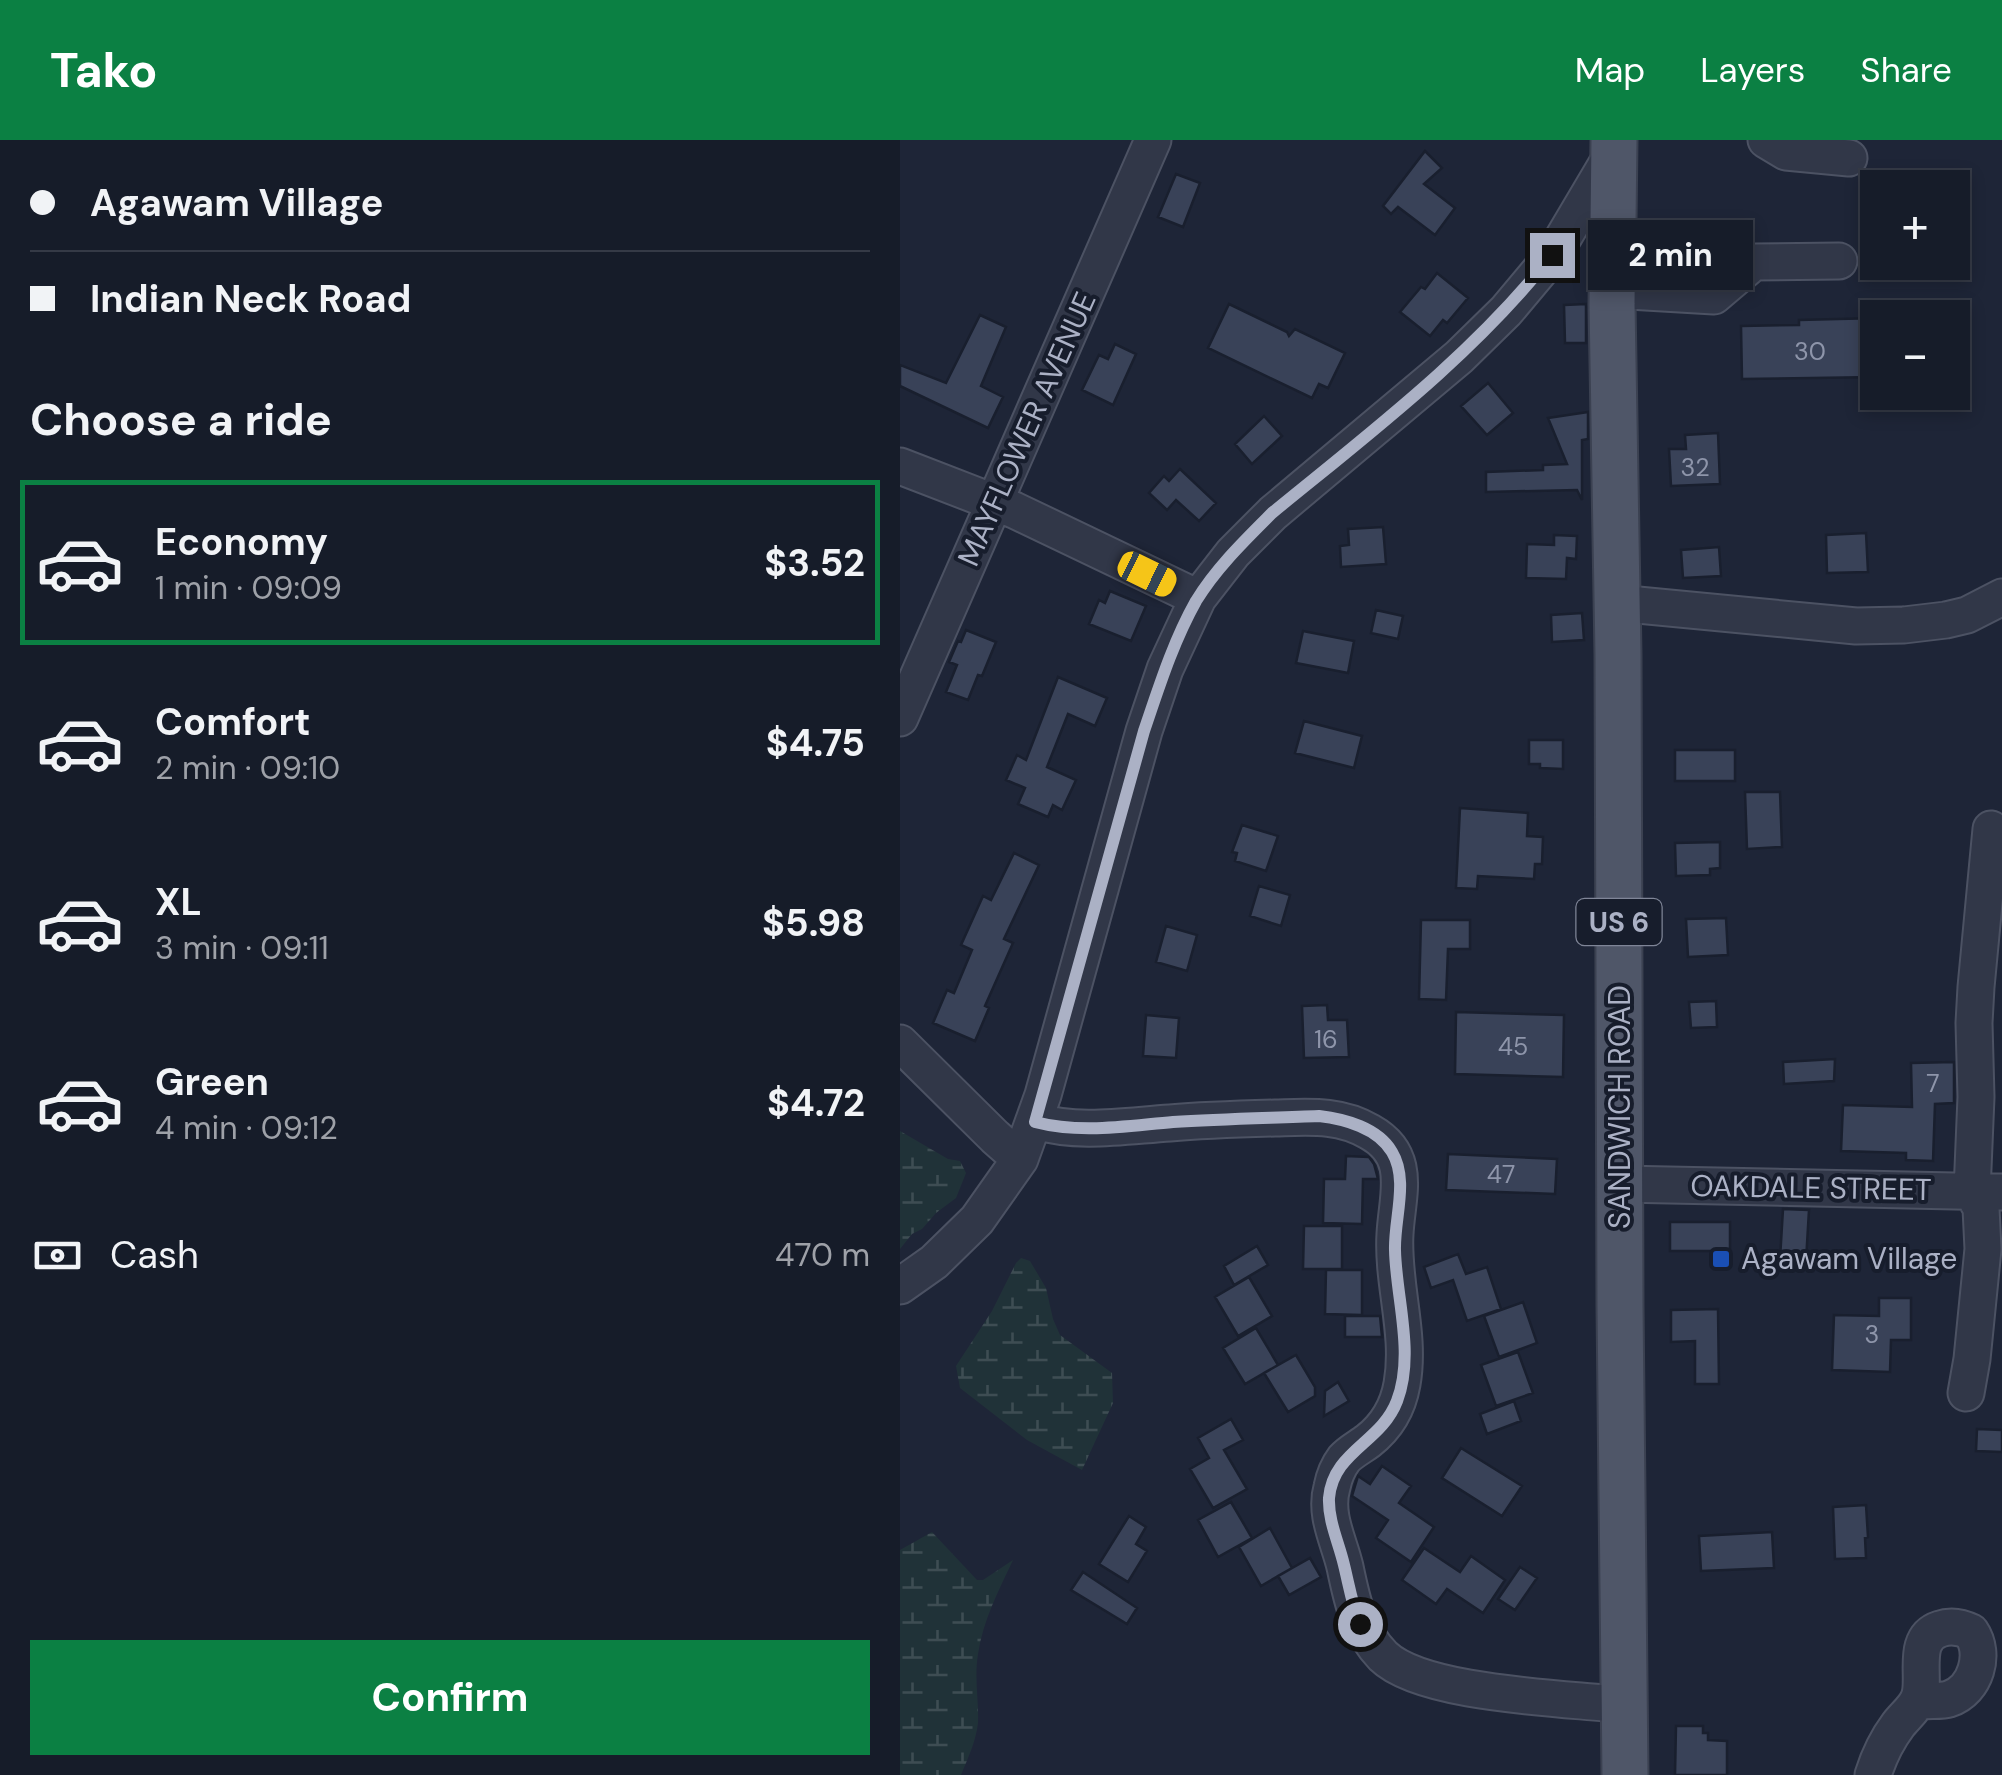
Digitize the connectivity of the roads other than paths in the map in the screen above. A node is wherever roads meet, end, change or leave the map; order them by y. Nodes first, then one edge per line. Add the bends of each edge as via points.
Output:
1 (1153, 140) edge
2 (1766, 140) edge
3 (1614, 146) edge
4 (1849, 158) dead end
5 (1838, 262) dead end
6 (1612, 290) junction
7 (900, 466) edge
8 (996, 502) junction
9 (2002, 596) edge
10 (1198, 598) junction
11 (1618, 602) junction
12 (900, 718) edge
13 (1992, 830) dead end
14 (900, 1043) edge
15 (1035, 1122) junction
16 (1020, 1158) junction
17 (1620, 1184) junction
18 (1987, 1192) edge
19 (900, 1286) edge
20 (1966, 1392) dead end
21 (1918, 1702) dead end
22 (1624, 1705) junction
23 (1625, 1775) edge
24 (1873, 1775) edge

1 - 8 street, MAYFLOWER AVENUE
2 - 4 street via 1786,152
3 - 6 main road, SANDWICH ROAD / US 6
3 - 10 street via 1552,255 1506,311 1272,513
5 - 6 street via 1754,262 1714,296
6 - 11 main road, SANDWICH ROAD / US 6
7 - 8 street
8 - 10 street
8 - 12 street, MAYFLOWER AVENUE
9 - 11 street via 1967,615 1856,626
10 - 15 street via 1144,731
11 - 17 main road, SANDWICH ROAD / US 6
13 - 18 street via 1976,987 1976,1096
14 - 16 street
15 - 16 street
15 - 22 street via 1091,1129 1319,1116 1348,1121 1386,1143 1400,1180 1395,1234 1402,1385 1387,1421 1344,1459 1329,1498 1360,1624 1392,1664 1415,1675 1515,1695
16 - 19 street via 978,1220
17 - 18 street, OAKDALE STREET
17 - 22 main road, SANDWICH ROAD / US 6
18 - 20 street
21 - 24 street via 1885,1745
22 - 23 main road, SANDWICH ROAD / US 6

